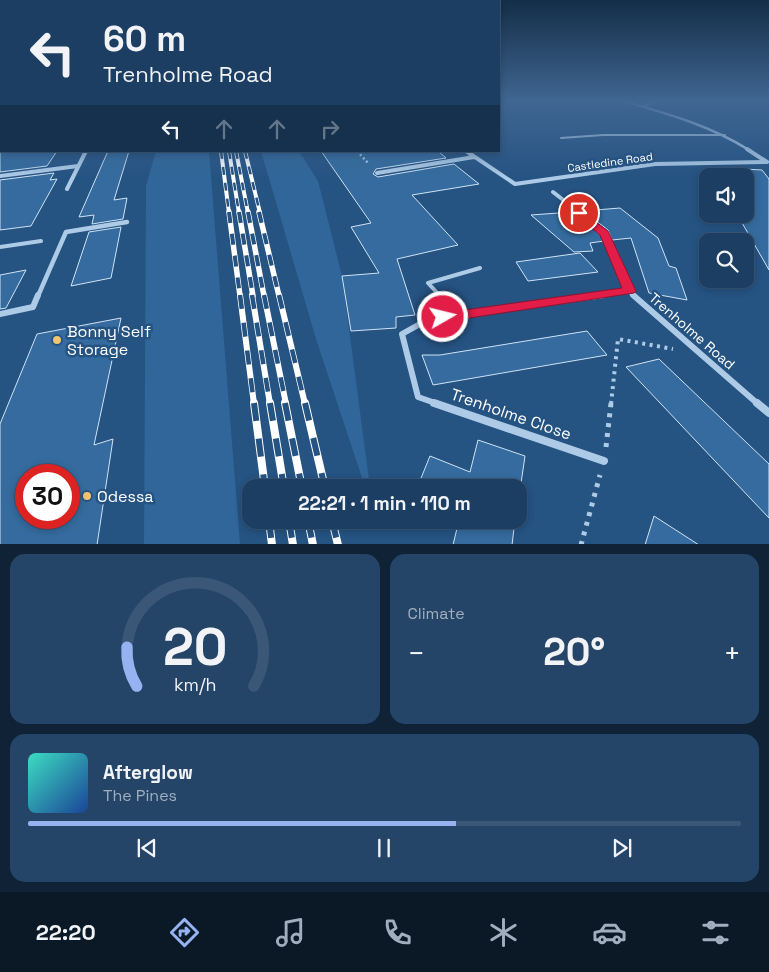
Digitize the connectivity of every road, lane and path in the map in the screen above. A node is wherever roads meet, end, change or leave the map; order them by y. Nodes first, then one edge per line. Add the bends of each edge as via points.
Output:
1 (703, 126) edge
2 (725, 135) junction
3 (561, 138) dead end
4 (85, 152) edge
5 (358, 152) edge
6 (467, 152) edge
7 (474, 157) junction
8 (768, 163) edge
9 (78, 166) junction
10 (377, 173) joint
11 (0, 176) edge
12 (67, 189) dead end
13 (554, 192) dead end
14 (127, 222) dead end
15 (41, 241) dead end
16 (0, 247) edge
17 (480, 268) dead end
18 (630, 291) junction
19 (0, 314) edge
20 (457, 315) junction
21 (674, 349) dead end
22 (769, 413) edge
23 (604, 461) junction
24 (581, 544) edge

1 - 2 street
2 - 3 lane
2 - 8 street
4 - 9 street
5 - 10 path
6 - 7 street, Castledine Road
7 - 8 street, Castledine Road via 516,184 655,164
7 - 10 street
9 - 11 street
9 - 12 street
13 - 18 street, Trenholme Road via 605,233
14 - 19 street via 66,232 33,307
15 - 16 lane
17 - 20 lane via 428,283
18 - 20 street
18 - 22 street, Trenholme Road
20 - 23 street, Trenholme Close via 429,319 402,334 418,397
21 - 23 path via 618,339
23 - 24 path

